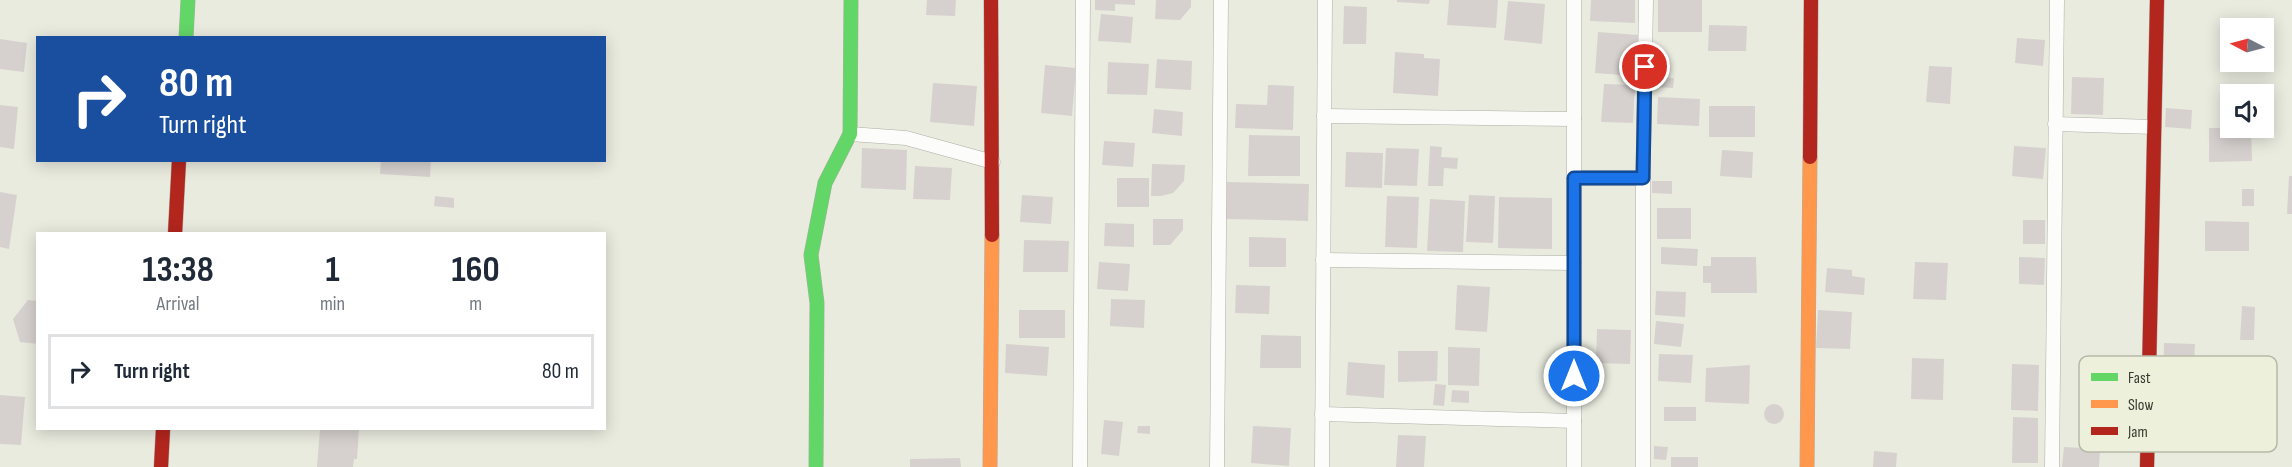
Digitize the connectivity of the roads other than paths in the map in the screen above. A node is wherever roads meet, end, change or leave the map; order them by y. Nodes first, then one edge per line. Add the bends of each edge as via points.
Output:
1 (188, 0) edge
2 (851, 0) edge
3 (992, 0) edge
4 (1083, 0) edge
5 (1221, 0) edge
6 (1325, 0) edge
7 (1574, 0) edge
8 (1646, 0) edge
9 (1811, 0) edge
10 (2057, 0) edge
11 (2157, 0) edge
12 (186, 36) edge
13 (1324, 117) junction
14 (1574, 119) junction
15 (2055, 124) junction
16 (2154, 127) junction
17 (850, 134) junction
18 (179, 162) edge
19 (993, 162) junction
20 (1574, 178) junction
21 (1643, 178) junction
22 (175, 232) edge
23 (1323, 260) junction
24 (1574, 263) junction
25 (2149, 356) edge
26 (1322, 414) junction
27 (1574, 421) junction
28 (163, 430) edge
29 (2147, 452) edge
30 (160, 467) edge
31 (816, 467) edge
32 (990, 467) edge
33 (1080, 467) edge
34 (1217, 467) edge
35 (1322, 467) edge
36 (1574, 467) edge
37 (1643, 467) edge
38 (1807, 467) edge
39 (2052, 467) edge
40 (2147, 467) edge

1 - 12 main road
2 - 17 main road
3 - 19 main road
4 - 33 street
5 - 34 street
6 - 13 street
7 - 14 street
8 - 21 street
9 - 38 main road
10 - 15 street
11 - 16 main road
13 - 14 street
13 - 23 street
14 - 20 street
15 - 16 street
15 - 39 street
16 - 25 main road
17 - 19 street via 906,138
17 - 31 main road via 825,183 811,255 817,303
18 - 22 main road
19 - 32 main road
20 - 21 street
20 - 24 street
21 - 37 street
23 - 24 street
23 - 26 street
24 - 27 street
26 - 27 street
26 - 35 street
27 - 36 street
28 - 30 main road
29 - 40 main road

